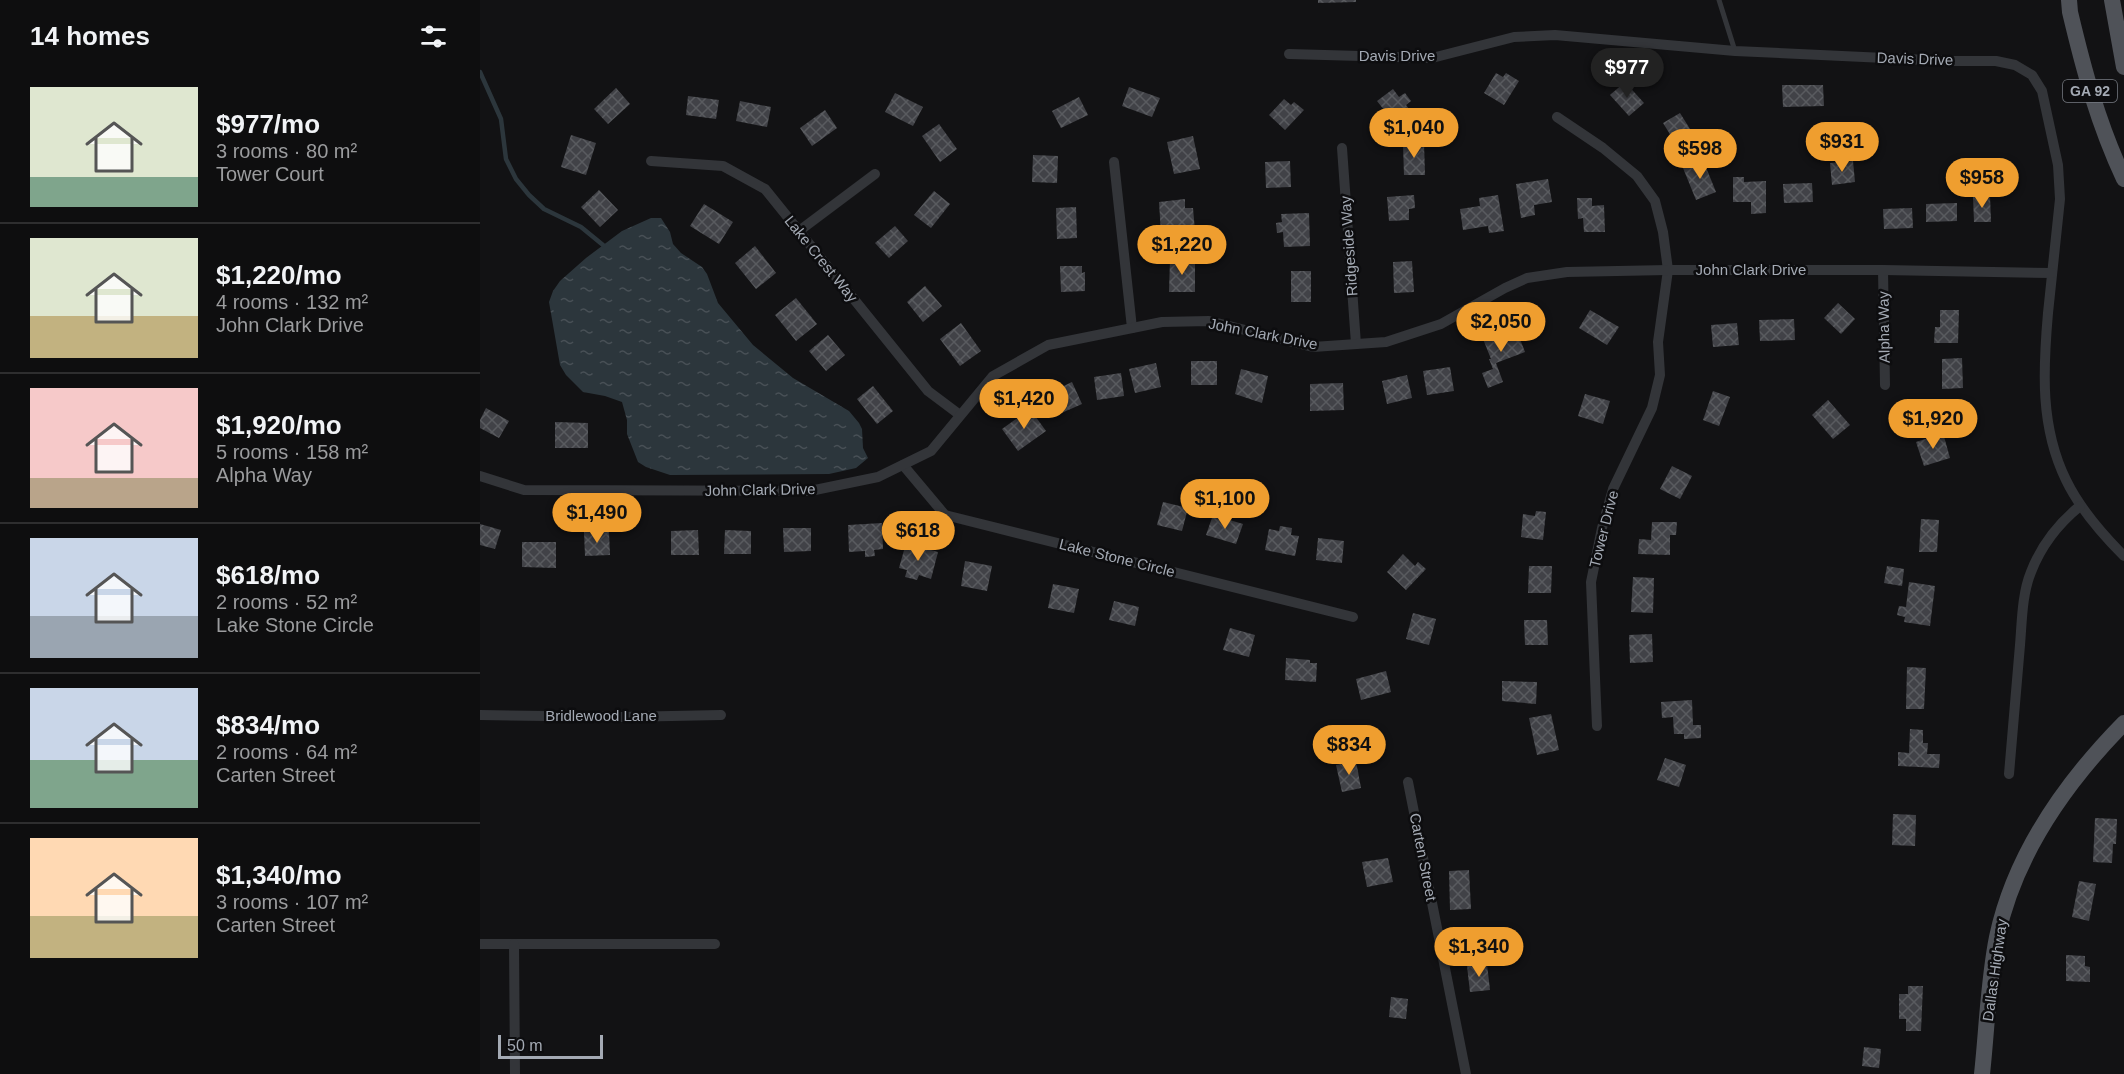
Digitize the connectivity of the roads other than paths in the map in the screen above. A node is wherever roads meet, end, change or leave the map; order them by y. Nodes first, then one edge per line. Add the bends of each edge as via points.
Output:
1 (1719, 0) edge
2 (2069, 0) edge
3 (2112, 0) edge
4 (1736, 51) junction
5 (1289, 54) dead end
6 (2124, 68) edge
7 (1557, 117) dead end
8 (1342, 148) dead end
9 (651, 161) dead end
10 (1114, 162) dead end
11 (875, 174) dead end
12 (2124, 178) edge
13 (799, 231) junction
14 (1668, 270) junction
15 (1883, 270) junction
16 (2052, 273) junction
17 (1132, 328) junction
18 (1356, 344) junction
19 (1885, 385) dead end
20 (960, 416) junction
21 (903, 465) junction
22 (480, 476) edge
23 (2080, 506) junction
24 (2124, 556) edge
25 (1353, 617) dead end
26 (480, 715) edge
27 (721, 715) dead end
28 (2124, 723) edge
29 (1597, 726) dead end
30 (2009, 774) dead end
31 (1408, 782) dead end
32 (480, 944) edge
33 (514, 944) junction
34 (715, 944) dead end
35 (515, 1074) edge
36 (1466, 1074) edge
37 (1982, 1074) edge

1 - 4 lane
2 - 12 main road, GA 92 via 2092,100
3 - 6 main road, GA 92
4 - 5 street, Davis Drive via 1555,35 1514,37 1432,58
4 - 16 street, Davis Drive via 1996,61 2015,65 2032,75 2042,91 2060,179
7 - 14 street, Tower Drive via 1637,176 1655,201
8 - 18 street, Ridgeside Way
9 - 13 street, Lake Crest Way via 723,166 765,189
10 - 17 street
11 - 13 street
13 - 20 street, Lake Crest Way via 928,391
14 - 15 street, John Clark Drive
14 - 18 street, John Clark Drive via 1567,272 1527,278 1441,324 1386,342
14 - 29 street, Tower Drive via 1658,342 1660,375 1652,408 1613,489 1591,582
15 - 16 street, John Clark Drive
15 - 19 street, Alpha Way
16 - 23 street, Davis Drive via 2044,362 2047,420 2059,463
17 - 18 street, John Clark Drive via 1162,322 1209,321 1313,347
17 - 20 street, John Clark Drive via 1048,345 993,375
20 - 21 street, John Clark Drive via 931,452
21 - 22 street, John Clark Drive via 878,477 810,491 524,490
21 - 25 street, Lake Stone Circle via 945,515
23 - 24 street, Davis Drive
23 - 30 street via 2051,536 2029,575
26 - 27 street, Bridlewood Lane
28 - 37 main road, Dallas Highway via 2082,768 2028,849 1997,938
31 - 36 street, Carten Street
32 - 33 street
33 - 34 street
33 - 35 street

